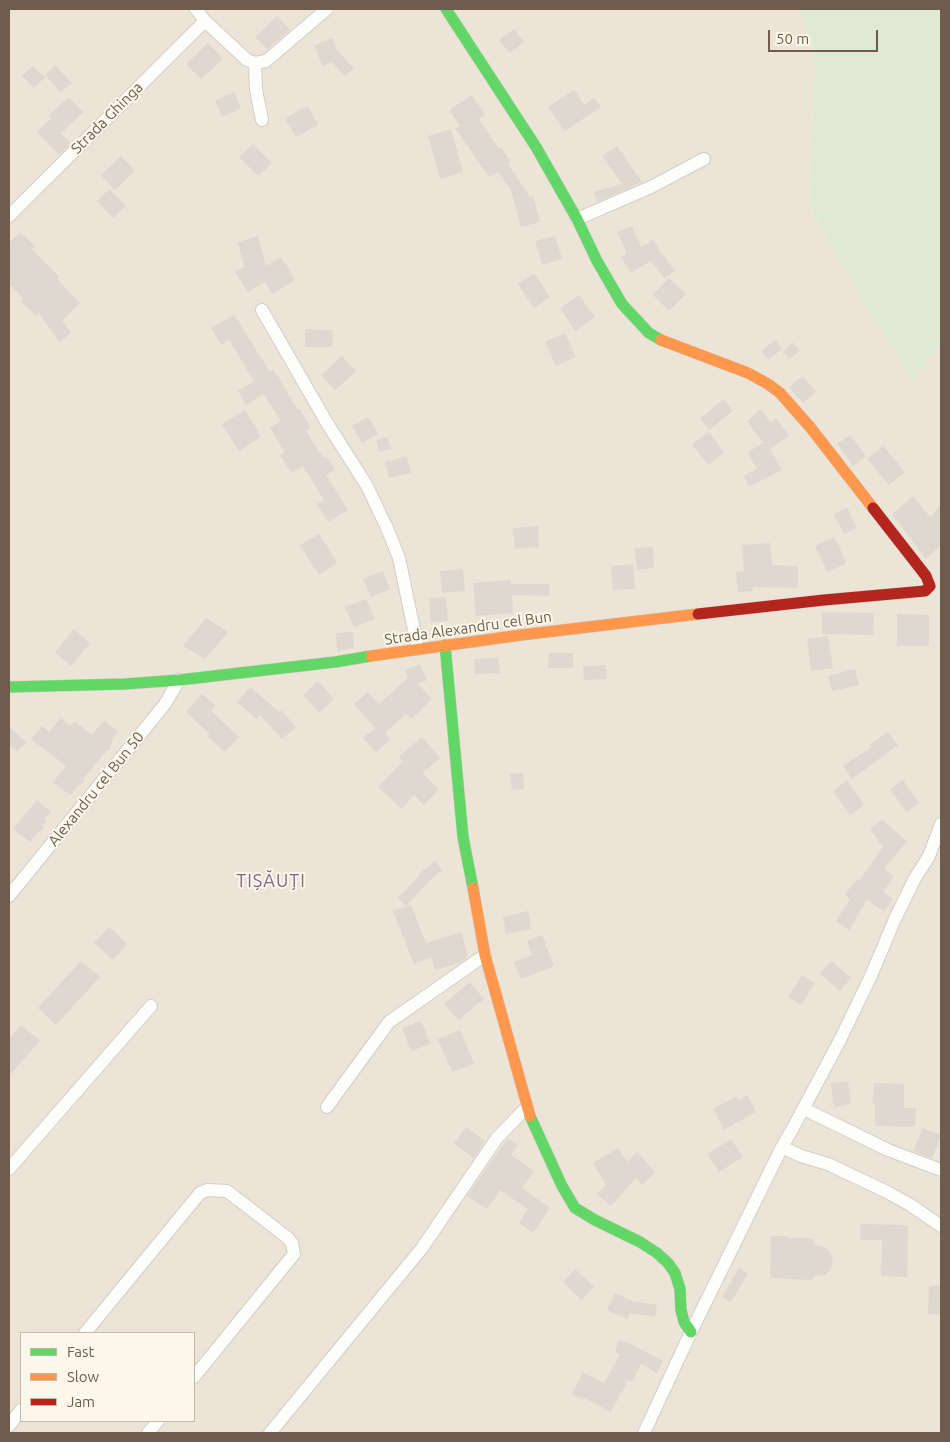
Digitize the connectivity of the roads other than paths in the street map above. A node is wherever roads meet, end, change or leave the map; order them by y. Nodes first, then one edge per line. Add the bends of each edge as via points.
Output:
1 (196, 9) edge
2 (327, 9) edge
3 (446, 9) edge
4 (206, 21) junction
5 (255, 63) junction
6 (262, 120) dead end
7 (704, 159) dead end
8 (9, 216) edge
9 (577, 219) junction
10 (262, 310) dead end
11 (936, 589) edge
12 (445, 645) junction
13 (418, 649) junction
14 (179, 680) junction
15 (9, 687) edge
16 (941, 824) edge
17 (9, 896) edge
18 (485, 955) junction
19 (151, 1006) dead end
20 (327, 1107) dead end
21 (527, 1107) junction
22 (804, 1109) junction
23 (782, 1147) junction
24 (9, 1169) edge
25 (941, 1170) edge
26 (941, 1226) edge
27 (86, 1332) edge
28 (691, 1332) junction
29 (195, 1376) edge
30 (20, 1411) edge
31 (157, 1422) edge
32 (9, 1426) edge
33 (148, 1433) edge
34 (270, 1433) edge
35 (644, 1433) edge

1 - 4 street
2 - 5 street via 266,61
3 - 9 street via 536,147
4 - 5 street via 247,60
4 - 8 street, Strada Ghinga
5 - 6 street
7 - 9 street via 651,188
9 - 11 street via 622,304 636,320 649,333 667,343 748,373 780,393
10 - 13 street via 367,486 387,528 399,558
11 - 12 street, Strada Alexandru cel Bun
12 - 13 street, Strada Alexandru cel Bun
12 - 18 street via 463,837
13 - 14 street, Strada Alexandru cel Bun
14 - 15 street, Strada Alexandru cel Bun
14 - 17 street, Alexandru cel Bun 50 via 165,704
16 - 22 street via 929,856 914,880
18 - 20 street via 389,1022
18 - 21 street
19 - 24 street
21 - 28 street via 575,1208 640,1242 668,1263 675,1273 684,1322
21 - 34 street via 497,1138 422,1248
22 - 23 street
22 - 25 street via 888,1150
23 - 26 street via 888,1192
23 - 28 street
27 - 29 street via 200,1193 227,1191 288,1238 294,1254
28 - 35 street
30 - 32 street
31 - 33 street

